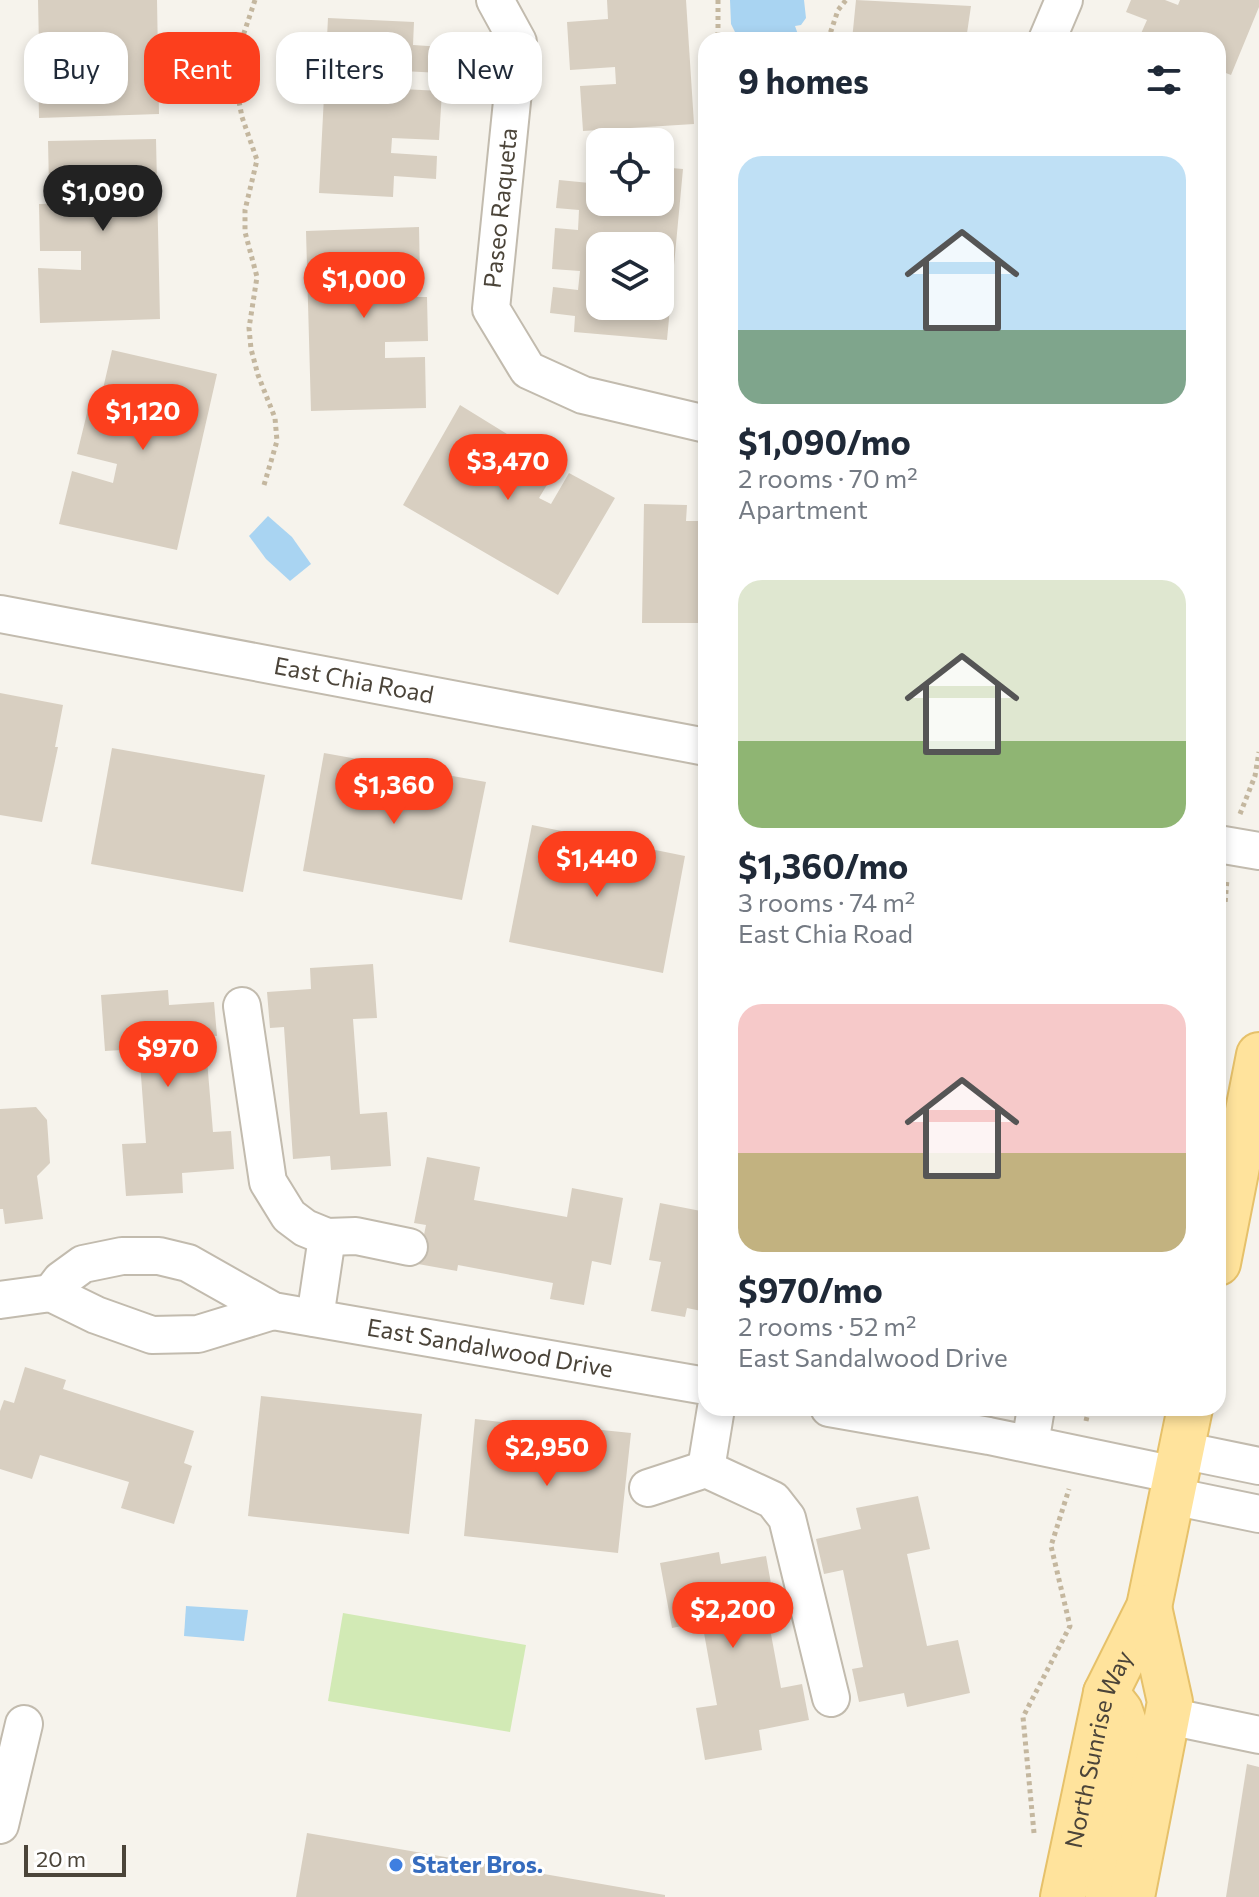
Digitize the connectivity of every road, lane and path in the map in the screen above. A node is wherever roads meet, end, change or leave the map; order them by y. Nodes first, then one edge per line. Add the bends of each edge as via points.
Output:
1 (255, 0) edge
2 (495, 0) edge
3 (718, 0) edge
4 (846, 0) edge
5 (1064, 0) edge
6 (718, 32) edge
7 (831, 32) edge
8 (1050, 32) edge
9 (698, 422) edge
10 (264, 485) dead end
11 (0, 614) edge
12 (698, 745) edge
13 (1226, 845) edge
14 (1259, 851) edge
15 (242, 1006) dead end
16 (1259, 1055) edge
17 (1226, 1222) edge
18 (327, 1237) junction
19 (409, 1247) dead end
20 (51, 1293) junction
21 (0, 1300) edge
22 (273, 1311) junction
23 (315, 1318) junction
24 (698, 1385) edge
25 (715, 1416) edge
26 (874, 1416) edge
27 (1035, 1416) edge
28 (1087, 1416) edge
29 (1188, 1416) edge
30 (1030, 1444) junction
31 (1080, 1455) junction
32 (1259, 1466) edge
33 (706, 1469) junction
34 (1177, 1474) junction
35 (648, 1488) dead end
36 (1259, 1514) edge
37 (1149, 1607) junction
38 (1106, 1693) junction
39 (831, 1698) dead end
40 (1168, 1716) junction
41 (24, 1724) dead end
42 (1259, 1735) edge
43 (0, 1825) edge
44 (1032, 1847) dead end
45 (1063, 1897) edge
46 (1105, 1897) edge
47 (1132, 1897) edge

1 - 10 path via 244,33 237,91 257,160 245,210 257,277 251,349 275,418 277,441
2 - 9 street, Paseo Raqueta via 518,42 491,309 528,370 583,395
3 - 6 path
4 - 7 path
5 - 8 street
11 - 12 street, East Chia Road
13 - 14 street
15 - 18 street via 268,1182 289,1216
16 - 17 main road
18 - 19 street via 356,1236
18 - 23 street
20 - 21 street
20 - 22 street, East Sandalwood Drive via 152,1335 198,1334
20 - 22 street, East Sandalwood Drive via 83,1264 159,1256 188,1263
22 - 23 street, East Sandalwood Drive
23 - 24 street, East Sandalwood Drive
25 - 33 street
26 - 30 street
27 - 30 street
28 - 31 path
29 - 34 main road, North Sunrise Way
30 - 31 street
31 - 34 street
31 - 44 path via 1051,1546 1070,1626 1023,1717
32 - 34 street
33 - 35 street
33 - 39 street via 773,1500 787,1518
34 - 36 street
34 - 37 main road, North Sunrise Way
37 - 38 main road, North Sunrise Way
37 - 40 main road, North Sunrise Way via 1170,1702
38 - 45 main road, North Sunrise Way
38 - 46 main road via 1120,1711 1129,1737
40 - 42 street
40 - 47 main road, North Sunrise Way
41 - 43 street

